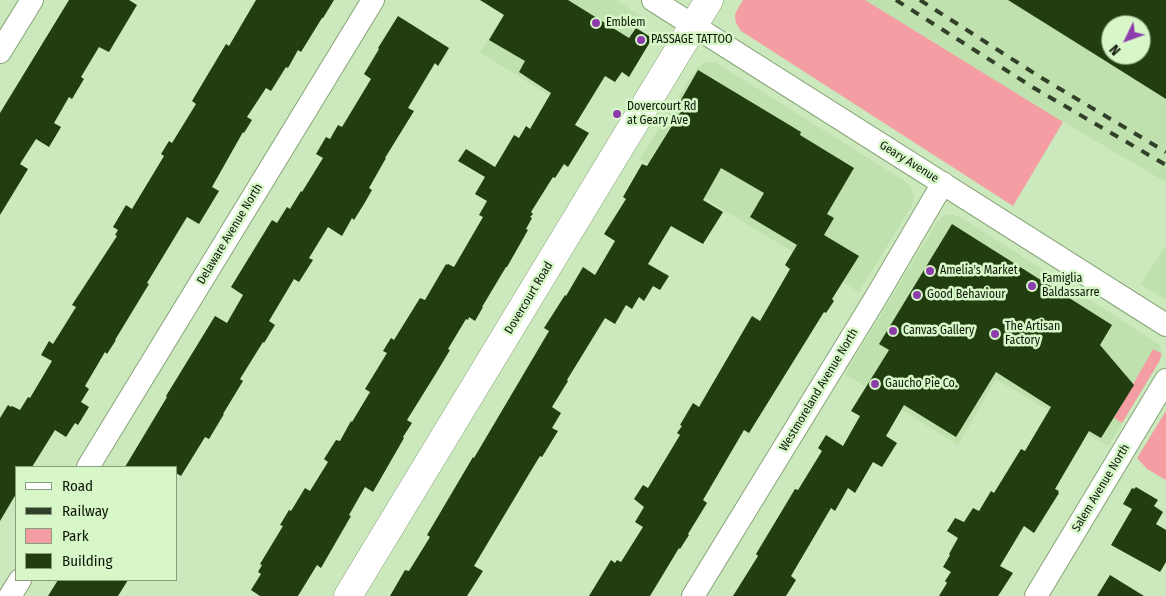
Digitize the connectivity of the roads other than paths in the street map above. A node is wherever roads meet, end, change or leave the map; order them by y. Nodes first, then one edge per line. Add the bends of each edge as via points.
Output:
1 (32, 0) edge
2 (373, 0) edge
3 (653, 0) edge
4 (709, 0) edge
5 (693, 26) junction
6 (0, 52) edge
7 (943, 184) junction
8 (1166, 325) edge
9 (1166, 380) edge
10 (89, 466) edge
11 (19, 581) edge
12 (10, 596) edge
13 (348, 596) edge
14 (693, 596) edge
15 (1036, 596) edge

1 - 6 street
2 - 10 street, Delaware Avenue North
3 - 5 street, Geary Avenue
4 - 5 street, Dovercourt Road
5 - 7 street, Geary Avenue
5 - 13 street, Dovercourt Road
7 - 8 street, Geary Avenue
7 - 14 street, Westmoreland Avenue North
9 - 15 street, Salem Avenue North
11 - 12 street

